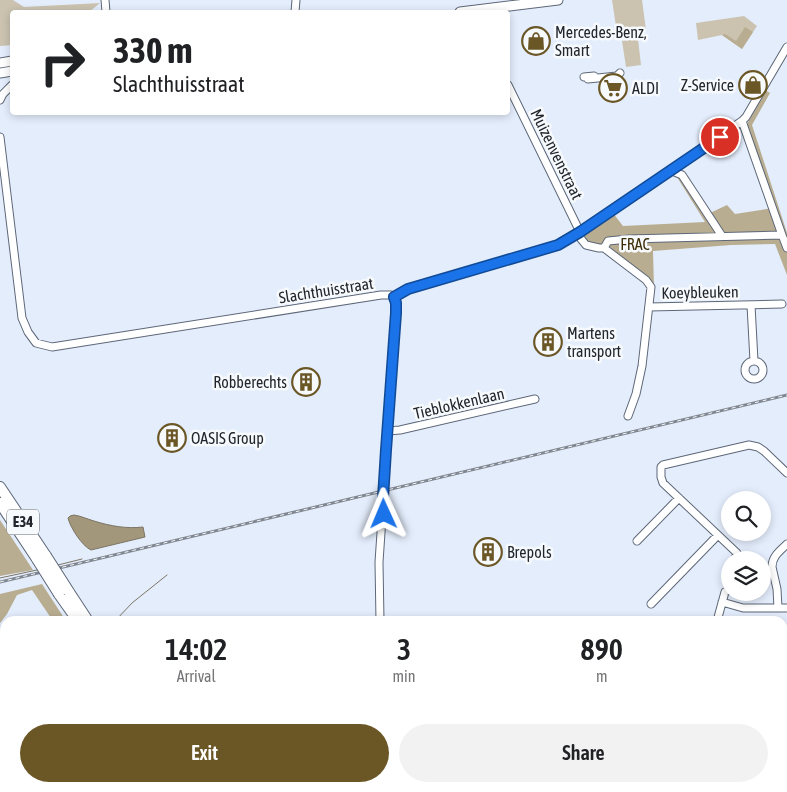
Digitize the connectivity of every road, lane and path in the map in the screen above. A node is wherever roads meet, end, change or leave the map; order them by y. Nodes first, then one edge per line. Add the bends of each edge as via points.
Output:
1 (558, 0) edge
2 (485, 10) edge
3 (787, 47) edge
4 (620, 73) dead end
5 (590, 78) dead end
6 (10, 88) edge
7 (510, 89) edge
8 (0, 100) edge
9 (742, 122) junction
10 (734, 128) junction
11 (746, 133) junction
12 (0, 137) edge
13 (683, 162) junction
14 (670, 170) junction
15 (682, 175) junction
16 (580, 232) junction
17 (782, 235) junction
18 (722, 236) junction
19 (604, 248) junction
20 (787, 248) edge
21 (394, 297) junction
22 (782, 304) dead end
23 (751, 305) junction
24 (649, 307) junction
25 (754, 361) dead end
26 (535, 399) dead end
27 (628, 416) dead end
28 (388, 430) junction
29 (787, 473) edge
30 (0, 487) edge
31 (679, 498) junction
32 (0, 503) edge
33 (718, 535) junction
34 (637, 541) dead end
35 (787, 544) edge
36 (735, 551) edge
37 (41, 558) junction
38 (64, 593) junction
39 (722, 602) joint
40 (650, 604) dead end
41 (778, 608) junction
42 (787, 608) edge
43 (76, 616) edge
44 (84, 616) edge
45 (380, 616) edge
46 (718, 616) edge

1 - 2 main road
3 - 9 street, Slachthuisstraat
4 - 5 street
6 - 8 street
7 - 16 street, Muizenvenstraat
9 - 10 street, Slachthuisstraat
9 - 11 street
10 - 11 street
10 - 13 street, Slachthuisstraat
11 - 17 street
12 - 21 street, Slachthuisstraat via 22,318 36,343 52,347 387,294
13 - 14 street, Slachthuisstraat
13 - 15 street
14 - 15 street
14 - 16 street, Slachthuisstraat
15 - 18 street
16 - 19 street, Muizenvenstraat via 586,245
16 - 21 street, Slachthuisstraat via 558,245 408,289
17 - 18 street
17 - 20 street
18 - 19 street via 608,241
19 - 24 street, Muizenvenstraat via 646,280 650,288
21 - 28 street, Tieblokkenlaan via 396,313
22 - 23 street, Koeybleuken
23 - 24 street, Koeybleuken
23 - 25 street, Koeybleuken
24 - 27 street, Muizenvenstraat via 642,366
26 - 28 street, Tieblokkenlaan
28 - 45 street, Tieblokkenlaan via 383,498 379,507 382,518
29 - 31 street via 764,451 749,445 664,465 661,467 661,481
30 - 37 highway, E34
31 - 33 street
31 - 34 street
32 - 37 highway, E34
33 - 36 street
33 - 40 street
35 - 41 street via 772,563 778,589
37 - 38 highway, E34, bridge
38 - 43 highway, E34
38 - 44 highway, E34
39 - 41 street via 743,608
39 - 46 street
41 - 42 street

